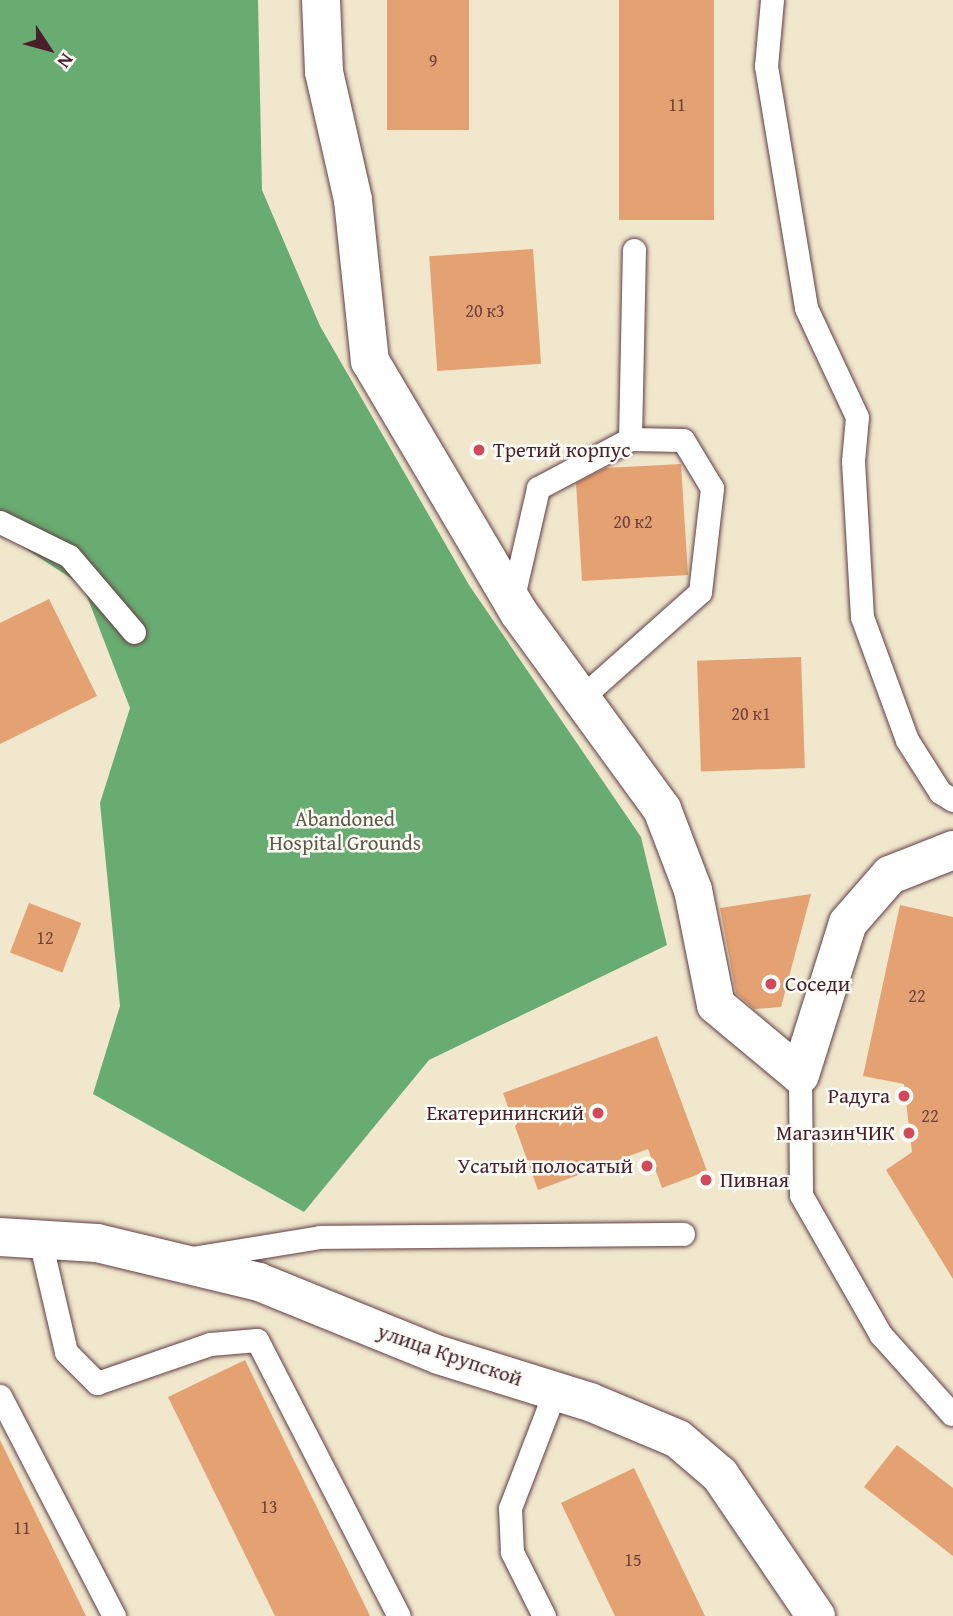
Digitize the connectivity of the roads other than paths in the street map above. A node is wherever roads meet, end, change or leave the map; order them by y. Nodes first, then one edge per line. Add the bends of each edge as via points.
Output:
1 (321, 0) edge
2 (772, 0) edge
3 (634, 250) dead end
4 (630, 439) junction
5 (0, 522) edge
6 (512, 601) junction
7 (134, 632) dead end
8 (581, 698) junction
9 (953, 800) edge
10 (953, 850) edge
11 (800, 1075) junction
12 (683, 1234) dead end
13 (0, 1237) edge
14 (40, 1240) junction
15 (175, 1261) junction
16 (555, 1391) junction
17 (0, 1396) edge
18 (952, 1414) edge
19 (114, 1616) edge
20 (399, 1616) edge
21 (544, 1616) edge
22 (816, 1616) edge

1 - 6 street via 324,72 353,200 370,361
2 - 9 lane via 766,66 806,308 857,417 853,461 862,617 907,740 940,792
3 - 4 lane
4 - 6 lane via 538,488
4 - 8 lane via 684,440 712,488 700,592
5 - 7 lane via 69,556
6 - 8 street
8 - 11 street via 662,809 693,890 716,1005
10 - 11 street via 890,875 848,923
11 - 18 lane via 801,1195 881,1335
12 - 15 lane via 320,1237
13 - 14 street, улица Крупской
14 - 15 street, улица Крупской via 97,1243
14 - 20 lane via 66,1352 97,1383 210,1344 257,1340
15 - 16 street, улица Крупской via 259,1282 439,1355
16 - 21 lane via 510,1508 512,1552
16 - 22 street, улица Крупской via 678,1439 710,1466
17 - 19 lane

